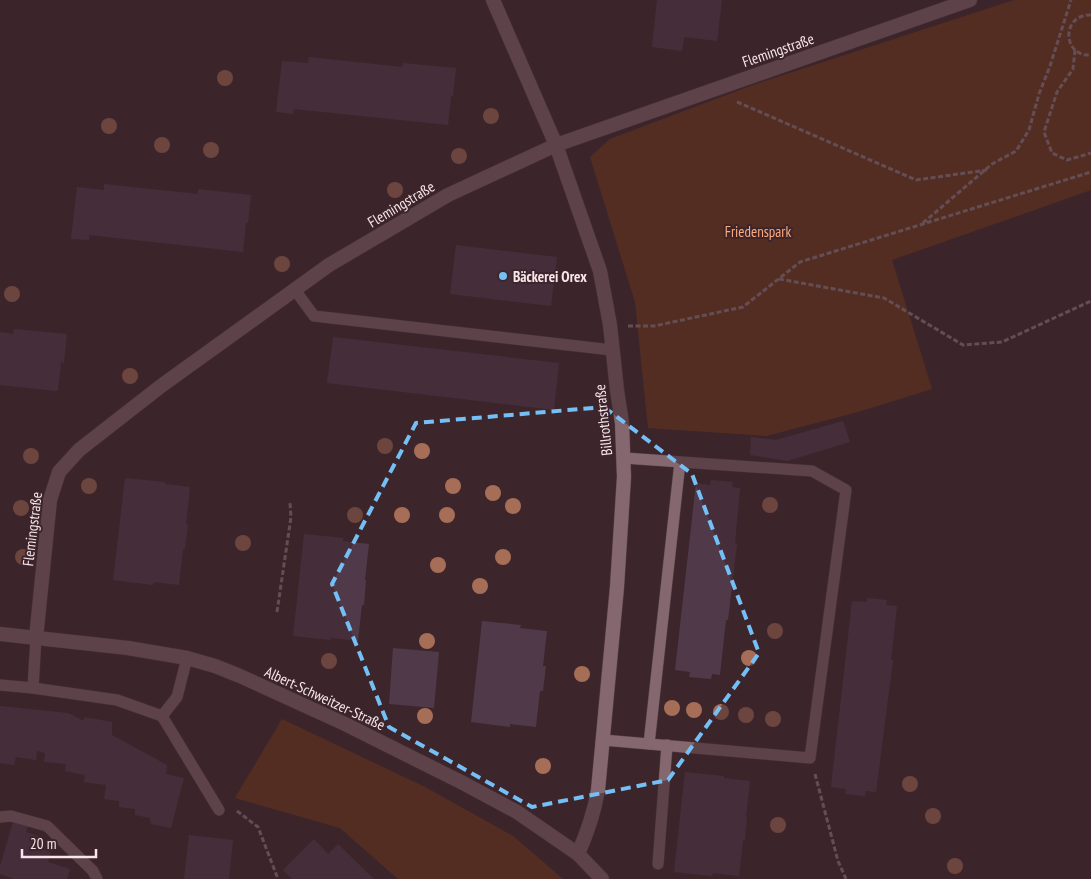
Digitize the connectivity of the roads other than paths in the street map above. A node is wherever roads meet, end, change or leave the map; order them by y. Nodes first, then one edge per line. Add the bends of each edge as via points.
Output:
1 (493, 0) edge
2 (970, 0) edge
3 (556, 145) junction
4 (295, 290) junction
5 (612, 350) junction
6 (624, 458) junction
7 (680, 462) junction
8 (0, 634) edge
9 (36, 638) junction
10 (187, 658) junction
11 (0, 685) edge
12 (33, 688) junction
13 (162, 716) junction
14 (603, 740) junction
15 (649, 744) junction
16 (667, 745) junction
17 (225, 808) road end
18 (0, 817) edge
19 (578, 854) junction
20 (658, 864) dead end
21 (97, 879) edge
22 (602, 879) edge

1 - 3 street, Billrothstraße
2 - 3 street, Flemingstraße
3 - 4 street, Flemingstraße via 448,195 330,265
3 - 5 street, Billrothstraße via 600,271
4 - 5 lane via 314,316
4 - 9 street, Flemingstraße via 161,386 79,450 59,472 50,500
5 - 6 street, Billrothstraße
6 - 7 lane
6 - 14 street, Billrothstraße via 617,587
7 - 15 lane
7 - 16 lane via 812,471 846,490 810,758
8 - 9 street, Albert-Schweitzer-Straße
9 - 10 street, Albert-Schweitzer-Straße
9 - 12 lane
10 - 13 lane via 176,696
10 - 19 street, Albert-Schweitzer-Straße via 240,676 463,783 517,812
11 - 12 lane
12 - 13 lane via 117,700
13 - 17 lane
14 - 15 lane
14 - 19 street, Billrothstraße via 594,814
15 - 16 lane
16 - 20 lane
18 - 21 lane via 11,816 47,826 93,871
19 - 22 street, Albert-Schweitzer-Straße

